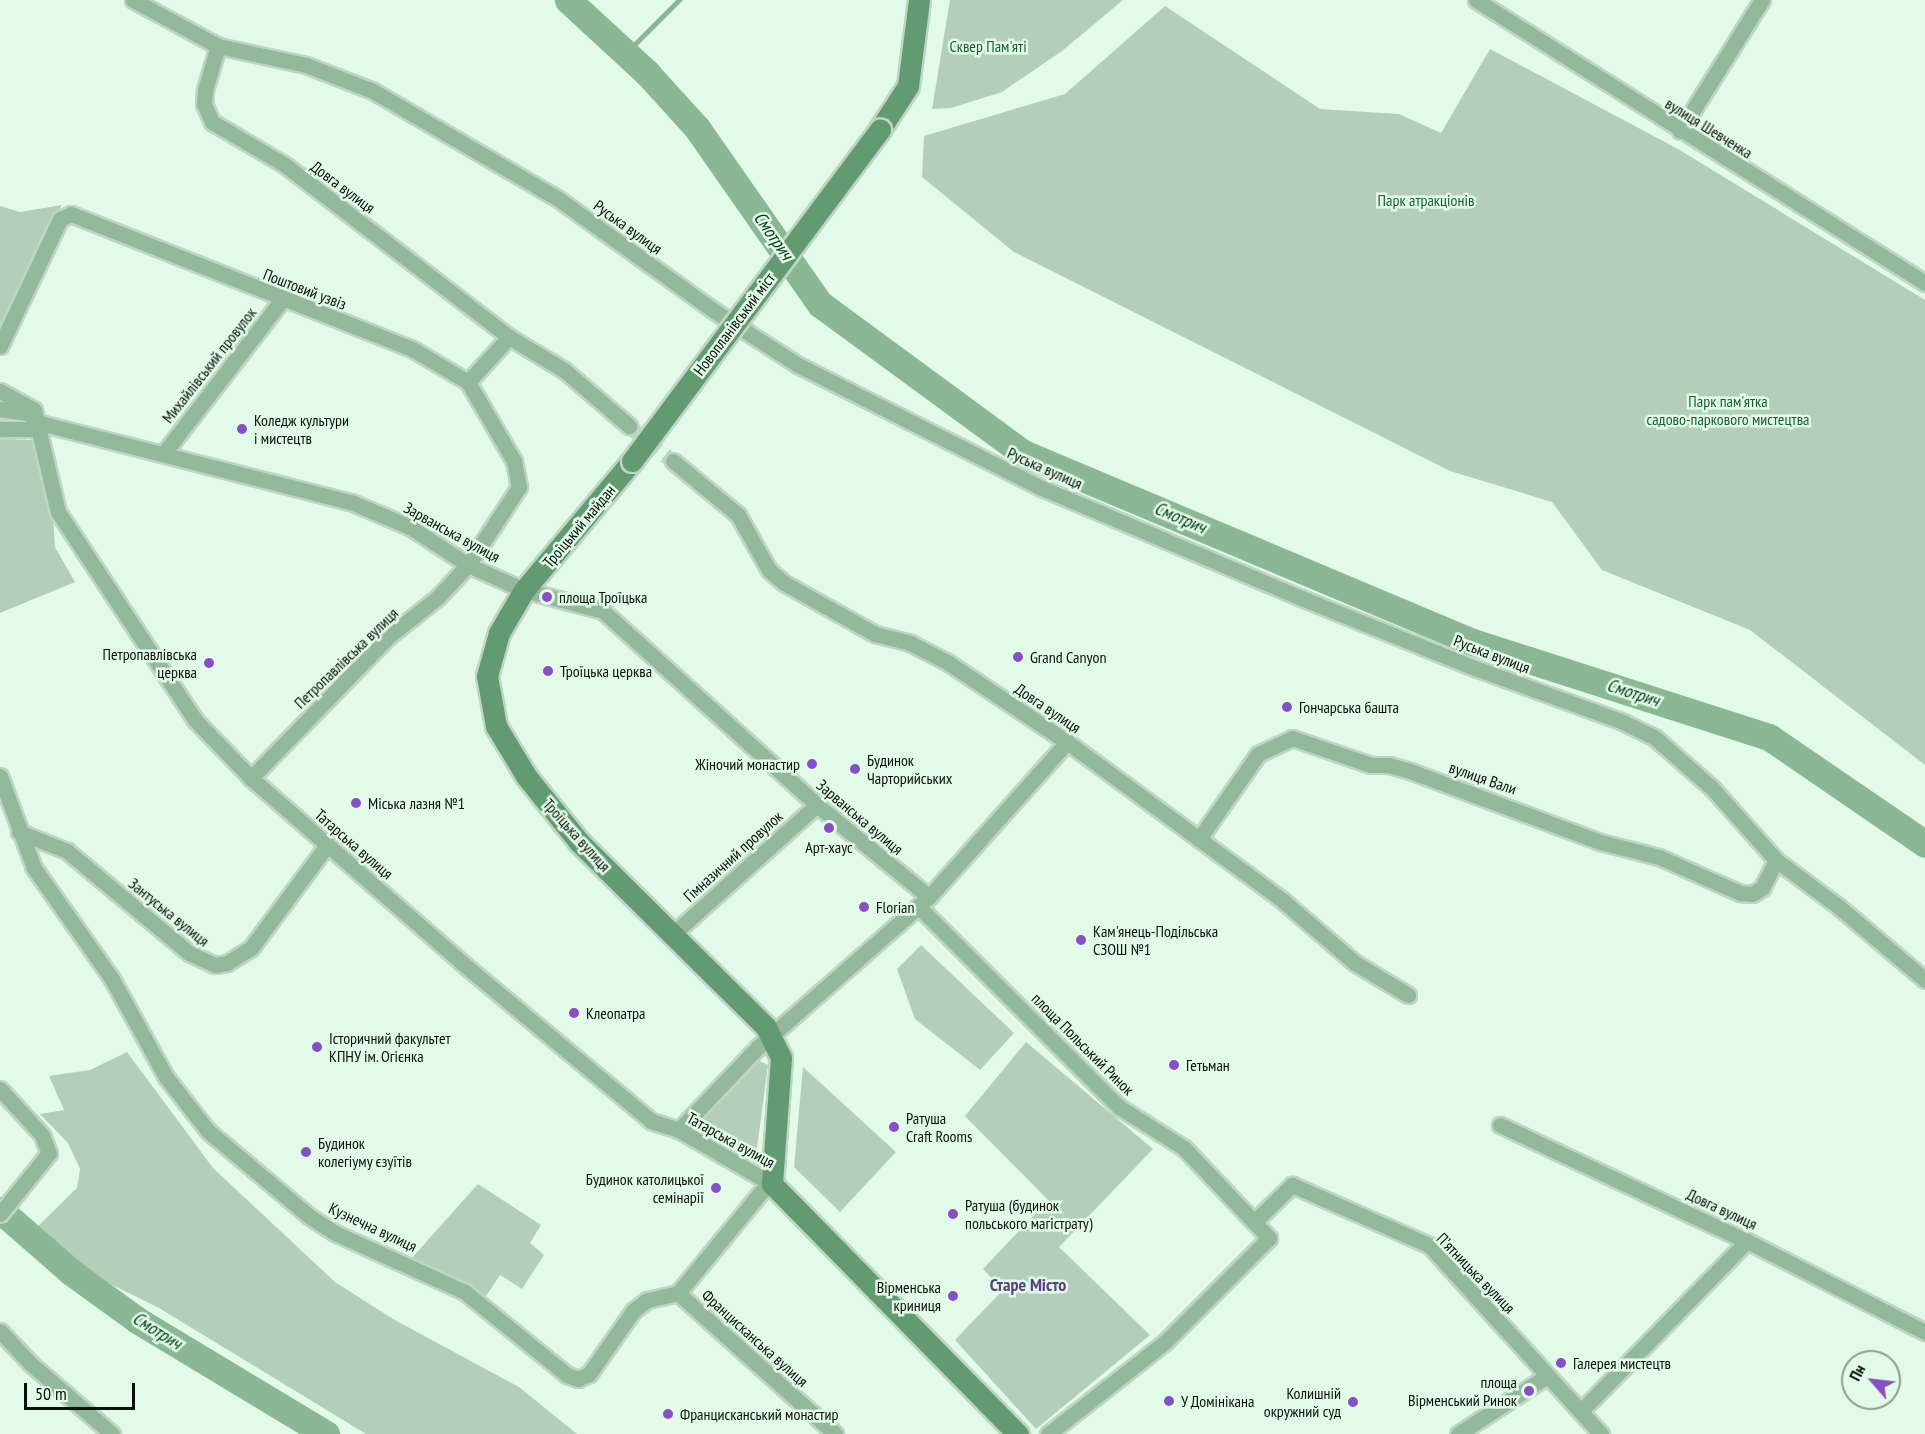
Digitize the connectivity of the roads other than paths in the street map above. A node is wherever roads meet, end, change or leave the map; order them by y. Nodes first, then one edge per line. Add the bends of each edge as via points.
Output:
1 (132, 0) edge
2 (919, 0) edge
3 (1476, 0) edge
4 (1762, 0) edge
5 (218, 46) junction
6 (1680, 131) junction
7 (1925, 283) edge
8 (282, 300) junction
9 (509, 337) junction
10 (0, 346) edge
11 (468, 382) junction
12 (0, 391) edge
13 (0, 409) edge
14 (36, 422) junction
15 (629, 426) tunnel mouth
16 (0, 429) edge
17 (164, 453) junction
18 (673, 460) tunnel mouth
19 (632, 461) joint
20 (468, 565) junction
21 (524, 590) junction
22 (1067, 742) junction
23 (0, 776) edge
24 (251, 778) junction
25 (817, 805) junction
26 (20, 832) junction
27 (1199, 839) junction
28 (328, 844) junction
29 (1776, 860) junction
30 (924, 902) junction
31 (673, 934) junction
32 (1925, 980) edge
33 (1408, 995) dead end
34 (771, 1038) junction
35 (0, 1089) edge
36 (1500, 1125) dead end
37 (680, 1131) junction
38 (772, 1184) junction
39 (0, 1214) edge
40 (1255, 1221) junction
41 (1747, 1241) junction
42 (678, 1293) junction
43 (0, 1331) edge
44 (1925, 1332) edge
45 (1547, 1376) junction
46 (1581, 1411) junction
47 (112, 1434) edge
48 (835, 1434) edge
49 (1018, 1434) edge
50 (1048, 1434) edge
51 (1458, 1434) edge
52 (1601, 1434) edge

1 - 5 street, Руська вулиця
2 - 19 main road, Новопланівський міст, bridge via 908,86
3 - 6 street, вулиця Шевченка
4 - 6 street
5 - 9 street, Довга вулиця via 205,90 204,104 212,122 285,165
5 - 29 street, Руська вулиця via 306,65 373,92 557,198 713,310 798,365 1042,488 1299,597 1654,737 1712,788
6 - 7 street, вулиця Шевченка
8 - 10 street, Поштовий узвіз via 65,213
8 - 11 street, Поштовий узвіз via 414,350
8 - 17 street, Михайлівський провулок
9 - 11 street
9 - 15 street, Довга вулиця via 564,369
11 - 20 street, Поштовий узвіз via 520,474 519,487
12 - 14 street via 30,405
13 - 14 street, Зарванська вулиця via 30,414
14 - 16 street via 29,429
14 - 17 street, Зарванська вулиця
14 - 24 street, Татарська вулиця via 58,512 195,720
17 - 20 street, Зарванська вулиця via 351,502 410,527
18 - 22 street, Довга вулиця via 738,515 770,570 790,587 875,634 910,643 947,662
19 - 21 main road, Троїцький майдан
20 - 21 street, Зарванська вулиця
20 - 24 street, Петропавлівська вулиця via 437,598 388,637
21 - 25 street, Зарванська вулиця via 603,610
21 - 31 main road, Троїцька вулиця via 499,633 488,676 496,726 526,776 579,842
22 - 27 street, Довга вулиця
22 - 30 street
23 - 26 street, Кузнечна вулиця
24 - 28 street, Татарська вулиця
25 - 30 street, Зарванська вулиця
25 - 31 street, Гімназичний провулок
26 - 28 street, Зантуська вулиця via 67,851 189,953 215,965 227,963 251,948
26 - 42 street, Кузнечна вулиця via 34,868 112,979 150,1050 184,1101 221,1143 309,1216 336,1233 465,1292 567,1375 578,1379 589,1374 633,1311 647,1300
27 - 29 street, вулиця Вали via 1258,754 1292,738 1371,765 1410,771 1600,842 1659,857 1740,893 1752,894 1762,888
27 - 33 street, Довга вулиця via 1282,900 1355,963
28 - 37 street, Татарська вулиця via 461,962 651,1120
29 - 32 street, Руська вулиця
30 - 34 street
30 - 40 street, площа Польський Ринок via 1119,1107 1184,1148
31 - 34 main road, Троїцька вулиця via 757,1015
34 - 37 street
34 - 38 main road, Троїцька вулиця via 781,1058
35 - 39 street via 42,1135 49,1153
36 - 41 street, Довга вулиця
37 - 38 street, Татарська вулиця
38 - 42 street via 761,1192
38 - 49 main road
40 - 45 street, Пʼятницька вулиця via 1292,1185 1429,1245
40 - 50 street, площа Польський Ринок via 1269,1238 1165,1342
41 - 44 street, Довга вулиця
41 - 46 street
42 - 48 street, Францисканська вулиця
43 - 47 street via 70,1400
45 - 46 street, Пʼятницька вулиця
45 - 51 street
46 - 52 street, Пʼятницька вулиця

